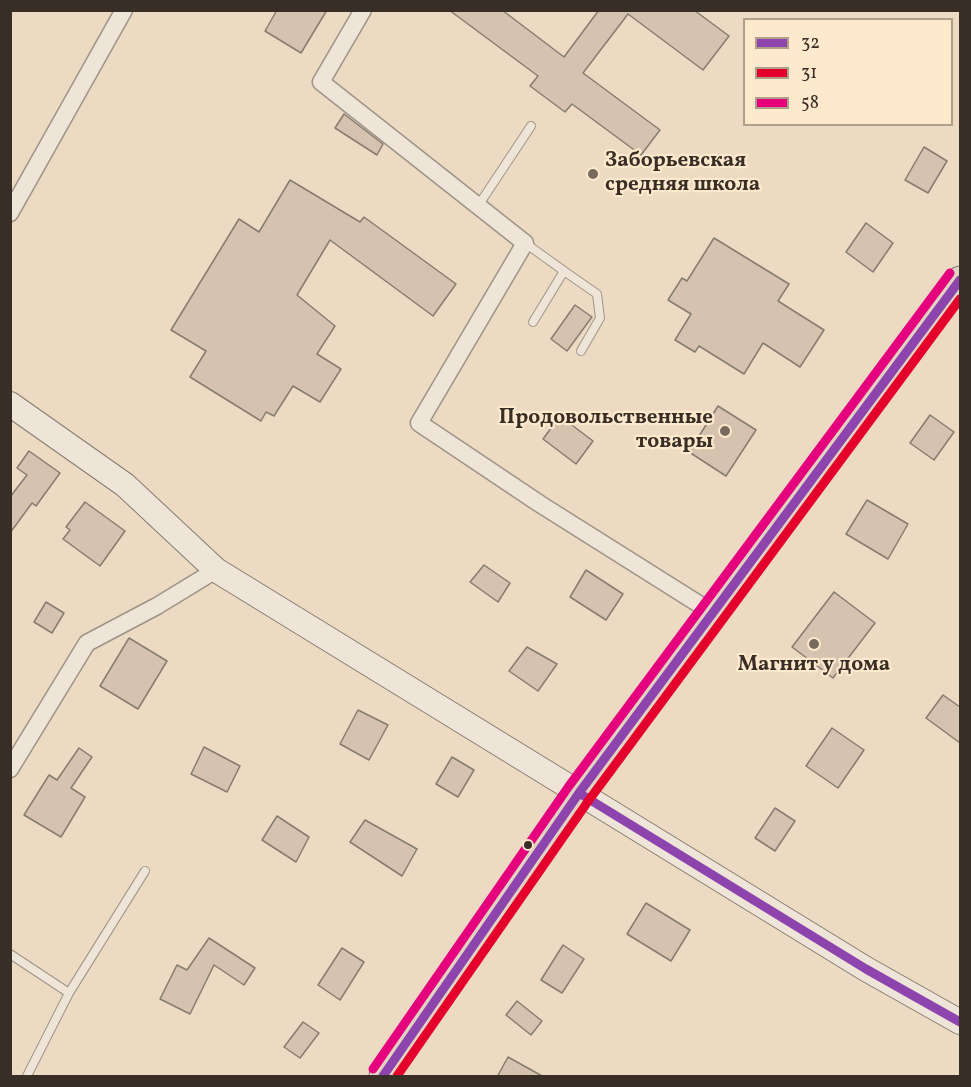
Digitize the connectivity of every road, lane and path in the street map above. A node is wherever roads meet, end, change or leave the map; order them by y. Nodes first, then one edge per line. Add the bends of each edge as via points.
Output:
1 (124, 10) edge
2 (363, 10) edge
3 (531, 126) dead end
4 (478, 207) junction
5 (10, 213) edge
6 (525, 243) junction
7 (564, 271) junction
8 (960, 280) edge
9 (533, 322) dead end
10 (581, 351) dead end
11 (10, 404) edge
12 (216, 570) junction
13 (713, 613) junction
14 (10, 769) edge
15 (579, 793) junction
16 (146, 872) dead end
17 (10, 954) edge
18 (69, 993) junction
19 (960, 1022) edge
20 (27, 1077) edge
21 (383, 1077) edge

1 - 5 street
2 - 4 street via 321,82
3 - 4 lane
4 - 6 street
6 - 7 lane
6 - 13 street via 419,423
7 - 9 lane
7 - 10 lane via 597,294 600,318
8 - 13 main road
11 - 12 street via 125,485
12 - 14 street via 87,643
12 - 15 street
13 - 15 main road
15 - 19 street
15 - 21 main road
16 - 18 lane
17 - 18 lane
18 - 20 lane

